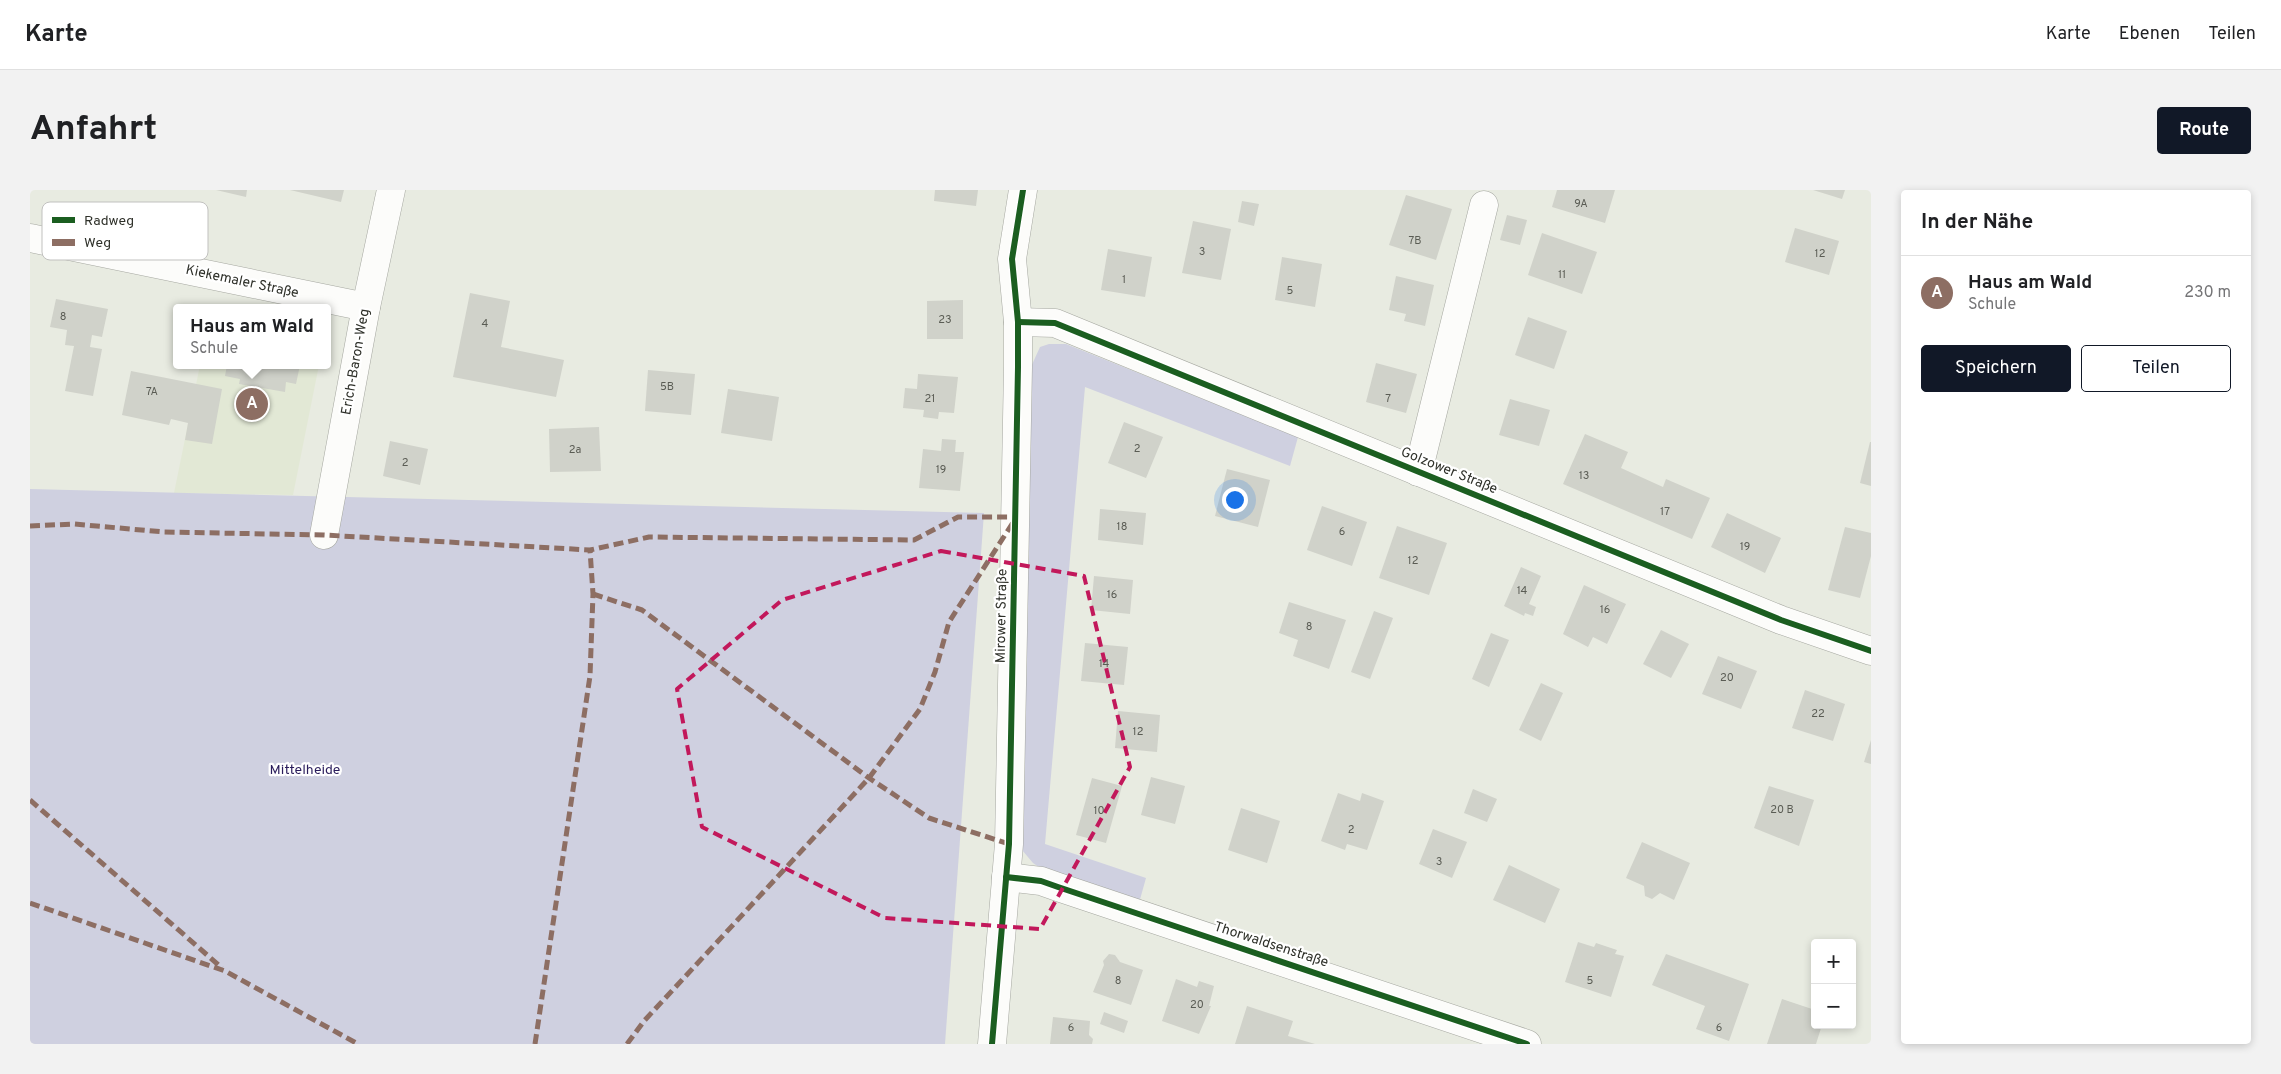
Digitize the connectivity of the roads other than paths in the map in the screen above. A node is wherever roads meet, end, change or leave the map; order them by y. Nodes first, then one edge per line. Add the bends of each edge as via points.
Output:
1 (391, 190) edge
2 (1023, 190) edge
3 (1484, 205) dead end
4 (137, 260) edge
5 (366, 307) junction
6 (1018, 322) junction
7 (1418, 472) junction
8 (324, 535) dead end
9 (1871, 651) edge
10 (1006, 877) junction
11 (992, 1044) edge
12 (1527, 1044) edge

1 - 5 street, Erich-Baron-Weg
2 - 6 street, Mirower Straße via 1012,260
3 - 7 street
4 - 5 street, Kiekemaler Straße
5 - 8 street, Erich-Baron-Weg
6 - 7 street, Golzower Straße via 1055,323
6 - 10 street, Mirower Straße
7 - 9 street, Golzower Straße via 1781,620
10 - 11 street, Mirower Straße
10 - 12 street, Thorwaldsenstraße via 1041,881

